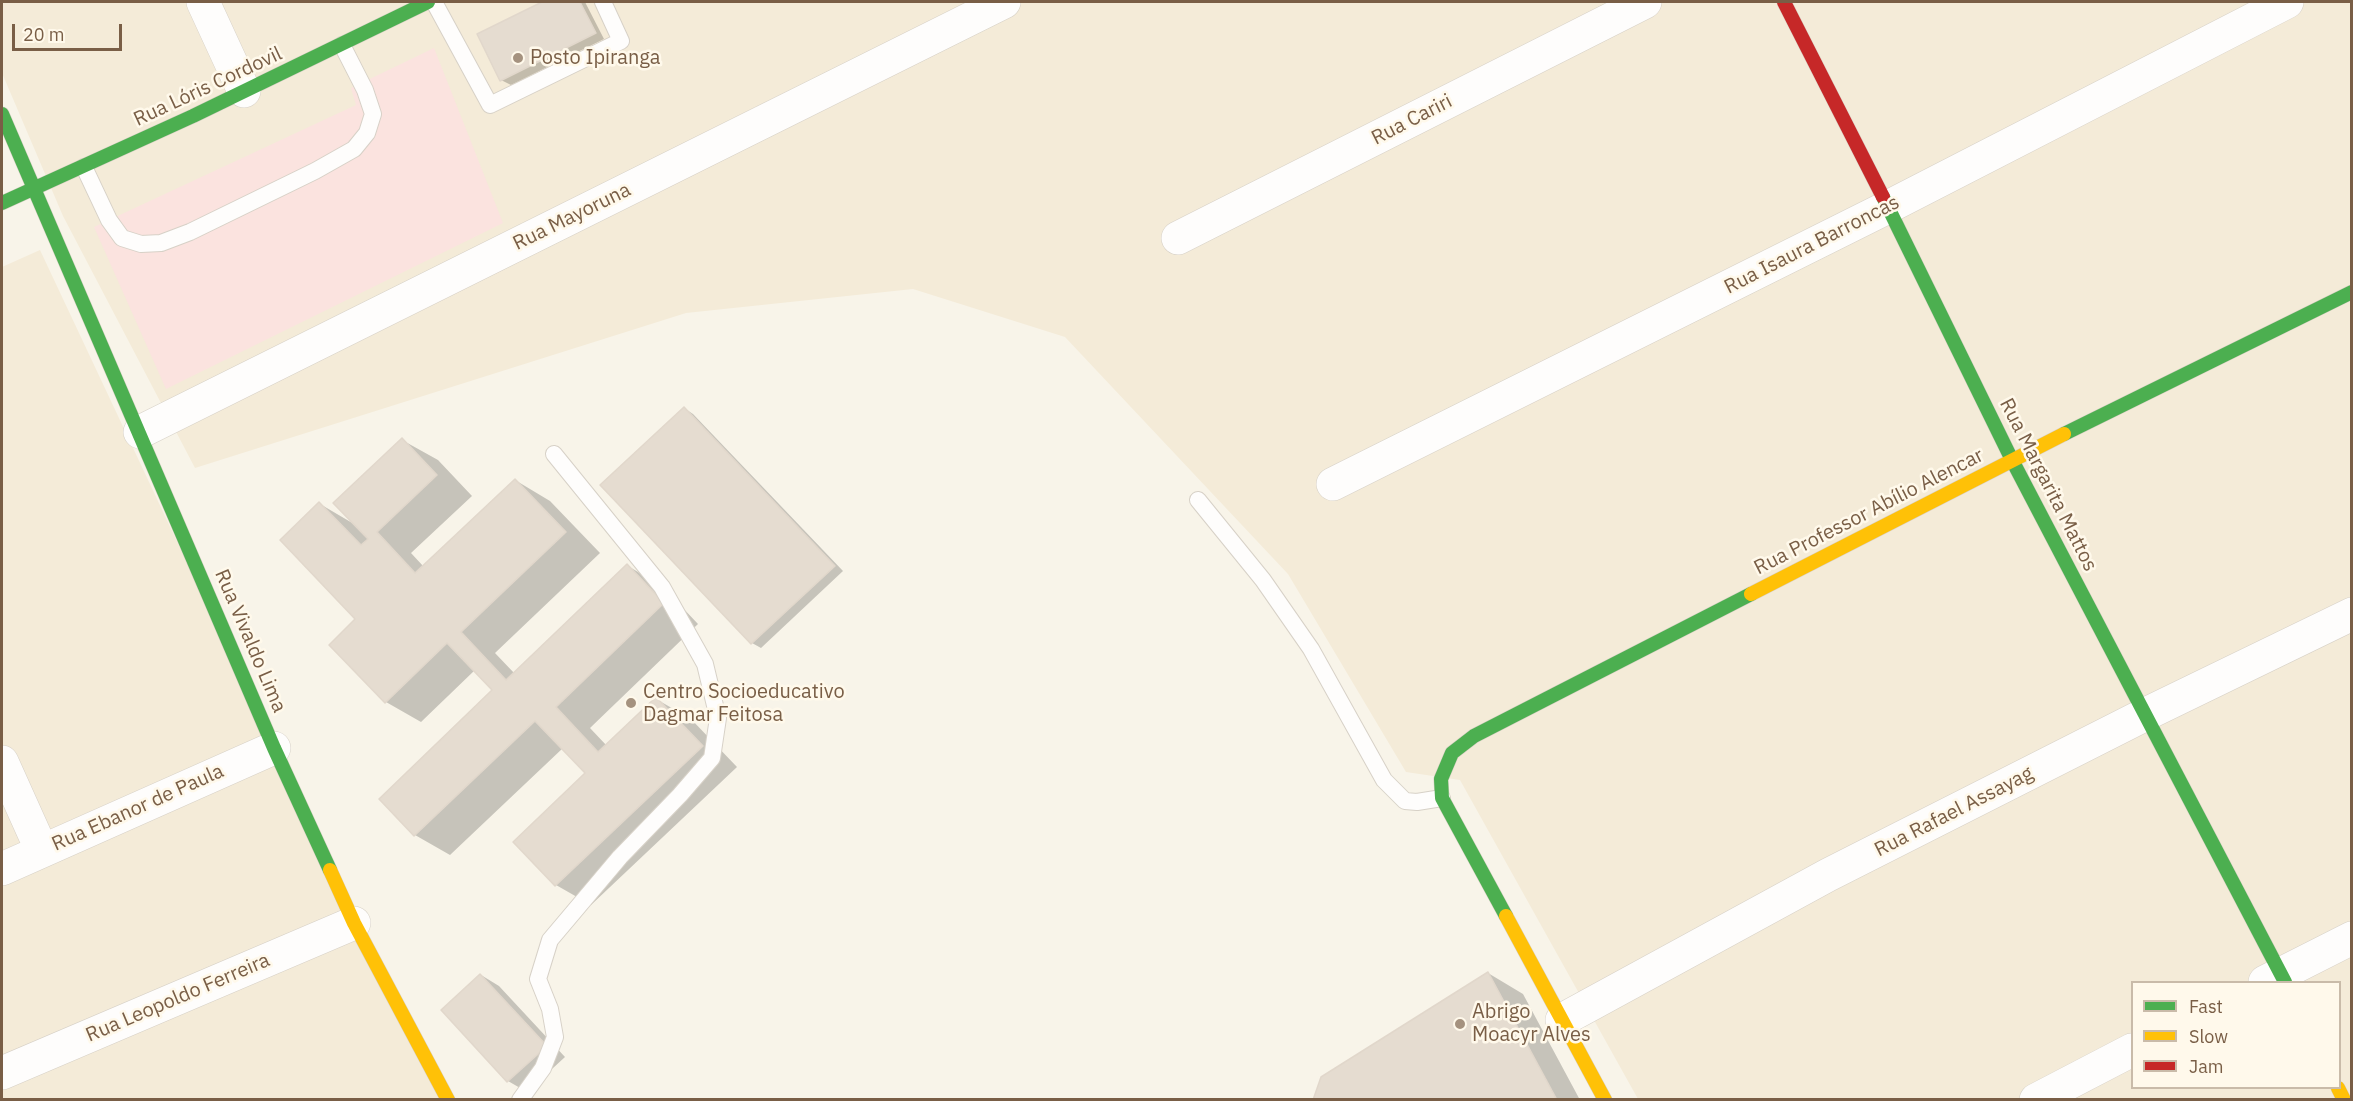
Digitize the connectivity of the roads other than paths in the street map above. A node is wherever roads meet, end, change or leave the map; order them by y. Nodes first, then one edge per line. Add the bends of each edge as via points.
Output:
1 (202, 2) edge
2 (428, 2) edge
3 (434, 2) edge
4 (603, 2) edge
5 (1004, 2) edge
6 (1645, 2) edge
7 (1784, 2) edge
8 (2288, 2) edge
9 (342, 45) junction
10 (244, 91) junction
11 (2, 114) edge
12 (84, 166) junction
13 (34, 189) junction
14 (2, 203) edge
15 (1888, 207) junction
16 (1178, 238) dead end
17 (2352, 292) edge
18 (140, 432) junction
19 (554, 454) dead end
20 (2012, 460) junction
21 (1333, 484) dead end
22 (1198, 500) dead end
23 (2352, 614) edge
24 (2146, 714) junction
25 (274, 748) junction
26 (2, 762) edge
27 (1442, 798) junction
28 (42, 851) junction
29 (2, 869) edge
30 (354, 922) junction
31 (2352, 938) edge
32 (2277, 980) edge
33 (1562, 1020) junction
34 (2131, 1051) edge
35 (2, 1073) edge
36 (448, 1100) edge
37 (520, 1100) edge
38 (1605, 1100) edge
39 (2036, 1100) edge

1 - 10 street
2 - 9 street, Rua Lóris Cordovil
3 - 4 lane via 490,105 621,41
5 - 18 street, Rua Mayoruna
6 - 16 street, Rua Cariri
7 - 15 street, Rua Margarita Mattos
8 - 15 street, Rua Isaura Barroncas
9 - 10 street, Rua Lóris Cordovil
9 - 12 lane via 374,114 367,133 354,149 190,232 160,243 141,244 122,238 109,220
10 - 12 street, Rua Lóris Cordovil
11 - 13 street, Rua Vivaldo Lima
12 - 13 street, Rua Lóris Cordovil
13 - 14 street, Rua Lóris Cordovil
13 - 18 street, Rua Vivaldo Lima
15 - 20 street, Rua Margarita Mattos
15 - 21 street, Rua Isaura Barroncas
17 - 20 street, Rua Professor Abílio Alencar
18 - 25 street, Rua Vivaldo Lima
19 - 37 lane via 662,587 705,664 718,718 712,758 550,940 538,979 550,1008 555,1036 543,1068
20 - 24 street, Rua Margarita Mattos
20 - 27 street, Rua Professor Abílio Alencar via 1474,736 1452,753 1444,766
22 - 27 lane via 1263,580 1311,648 1384,780 1405,801
23 - 24 street, Rua Rafael Assayag
24 - 32 street, Rua Margarita Mattos
24 - 33 street, Rua Rafael Assayag via 1828,875
25 - 28 street, Rua Ebanor de Paula
25 - 30 street, Rua Vivaldo Lima
26 - 28 street
27 - 33 street
28 - 29 street, Rua Ebanor de Paula
30 - 35 street, Rua Leopoldo Ferreira
30 - 36 street, Rua Vivaldo Lima
31 - 32 street
33 - 38 street
34 - 39 street

